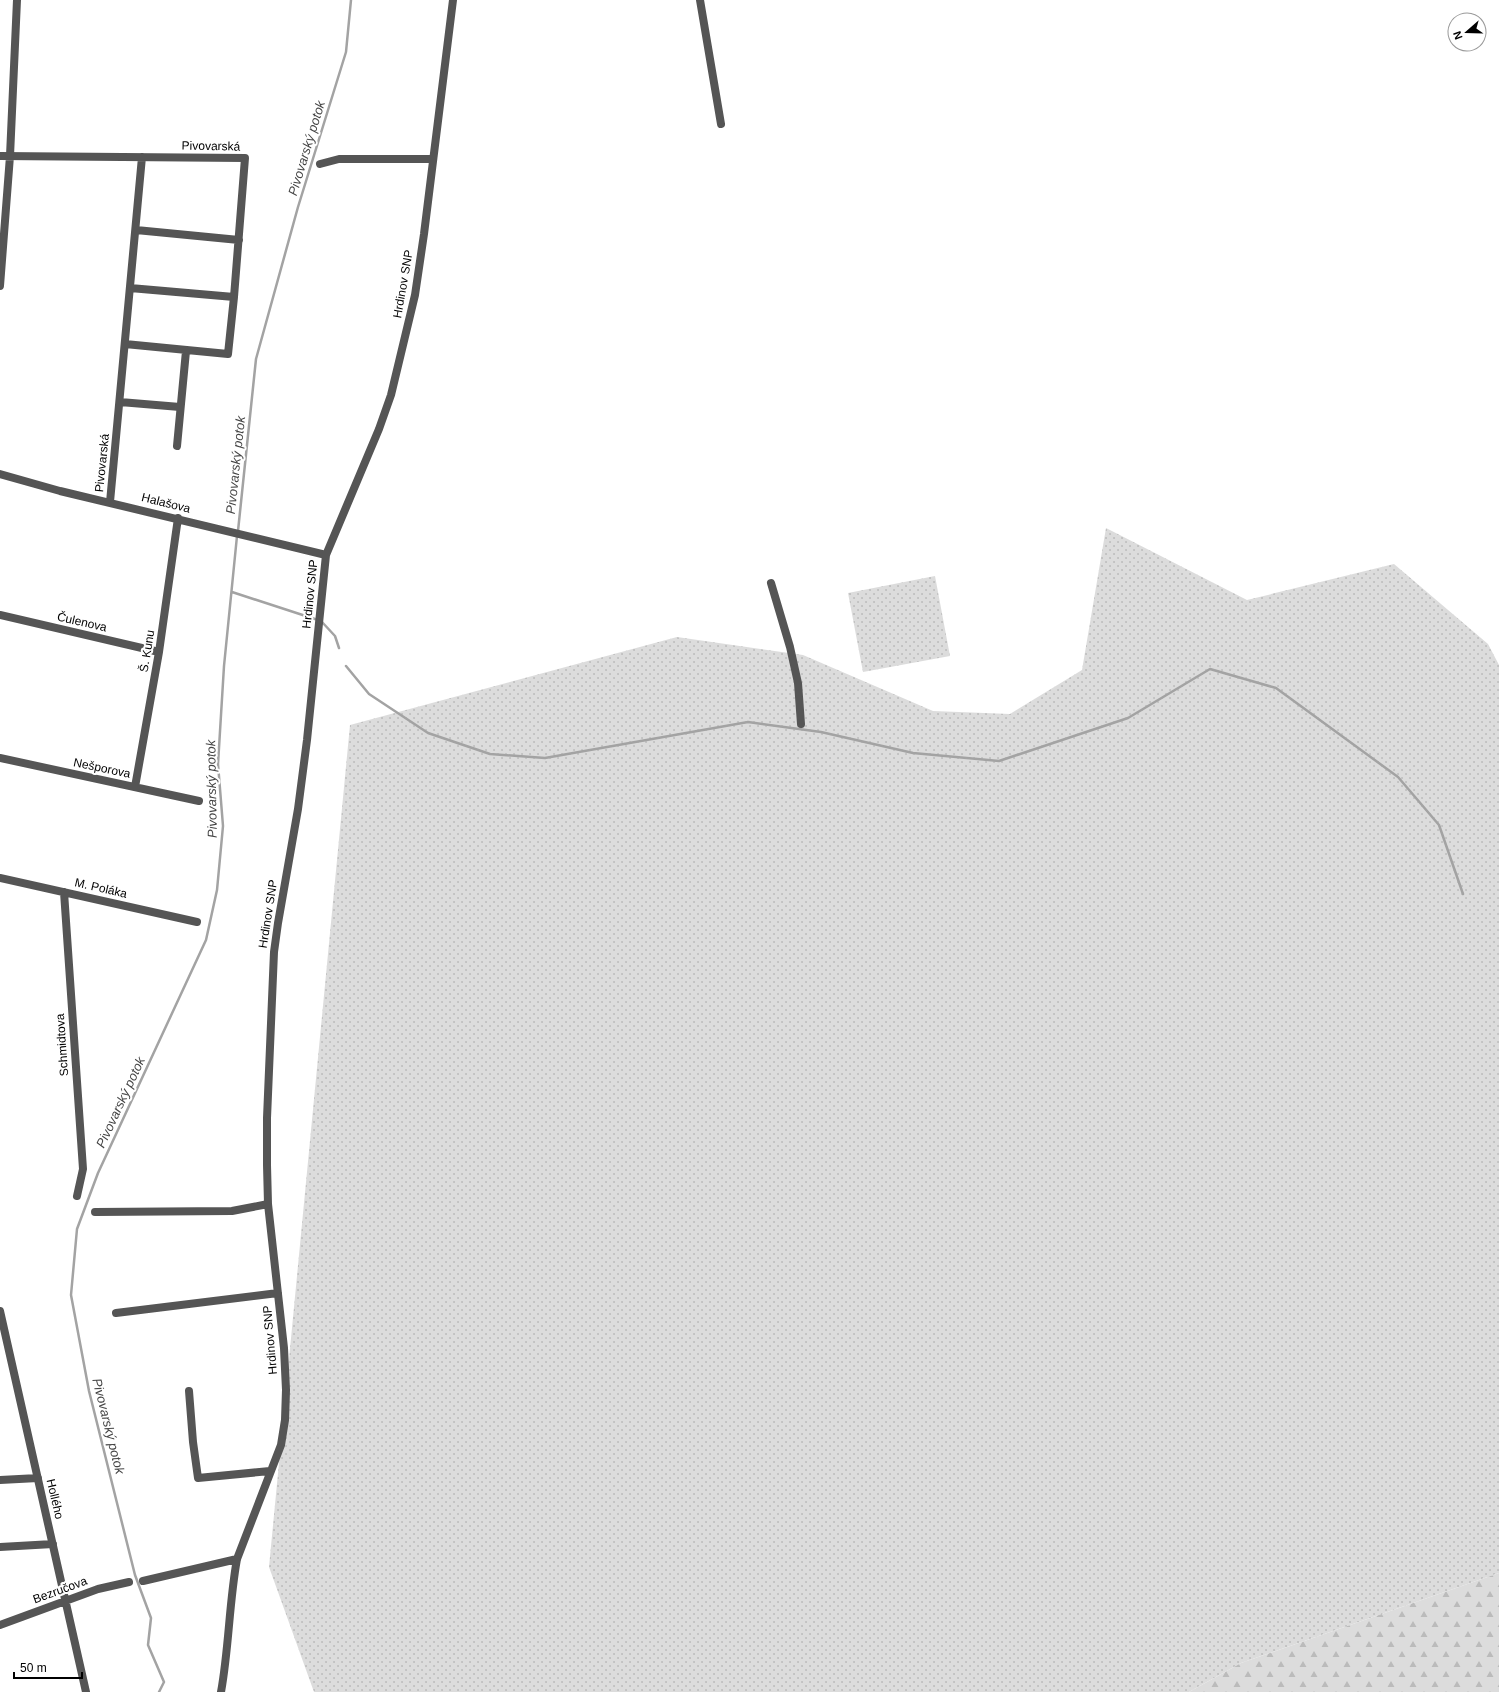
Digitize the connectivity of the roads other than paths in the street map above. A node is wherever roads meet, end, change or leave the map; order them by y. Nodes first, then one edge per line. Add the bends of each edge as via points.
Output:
1 (17, 0) edge
2 (453, 0) edge
3 (700, 0) edge
4 (721, 124) dead end
5 (0, 156) edge
6 (10, 156) junction
7 (142, 157) junction
8 (433, 159) junction
9 (320, 164) dead end
10 (136, 230) junction
11 (239, 240) junction
12 (0, 286) edge
13 (130, 288) junction
14 (234, 297) junction
15 (125, 344) junction
16 (186, 351) junction
17 (120, 402) junction
18 (180, 407) junction
19 (177, 446) dead end
20 (0, 474) edge
21 (110, 502) junction
22 (178, 518) junction
23 (326, 555) junction
24 (771, 583) dead end
25 (0, 615) edge
26 (159, 652) junction
27 (801, 724) dead end
28 (0, 758) edge
29 (135, 787) junction
30 (199, 801) dead end
31 (0, 878) edge
32 (64, 892) junction
33 (197, 922) dead end
34 (77, 1196) dead end
35 (268, 1204) junction
36 (95, 1212) dead end
37 (278, 1293) junction
38 (0, 1311) edge
39 (116, 1313) dead end
40 (3, 1342) edge
41 (189, 1391) dead end
42 (270, 1471) junction
43 (38, 1478) junction
44 (0, 1480) edge
45 (53, 1544) junction
46 (0, 1547) edge
47 (237, 1559) junction
48 (143, 1581) dead end
49 (129, 1582) dead end
50 (65, 1600) junction
51 (0, 1625) edge
52 (86, 1692) edge
53 (220, 1692) edge

1 - 6 street
2 - 8 street, Hrdinov SNP
3 - 4 street
5 - 6 street, Pivovarská
6 - 7 street, Pivovarská
6 - 12 street
7 - 10 street, Pivovarská
7 - 11 street, Pivovarská via 245,158
8 - 9 street via 339,159
8 - 23 street, Hrdinov SNP via 414,296 391,395
10 - 11 street
10 - 13 street, Pivovarská
11 - 14 street, Pivovarská
13 - 14 street
13 - 15 street, Pivovarská
14 - 16 street, Pivovarská via 228,354
15 - 16 street, Pivovarská
15 - 17 street, Pivovarská
16 - 18 street
17 - 18 street
17 - 21 street, Pivovarská
18 - 19 street
20 - 21 street, Halašova
21 - 22 street, Halašova
22 - 23 street, Halašova
22 - 26 street, Š. Kunu
23 - 35 street, Hrdinov SNP via 298,809 274,952 267,1118
24 - 27 street via 798,683
25 - 26 street, Čulenova
26 - 29 street, Š. Kunu
28 - 29 street, Nešporova
29 - 30 street, Nešporova
31 - 32 street, M. Poláka
32 - 33 street, M. Poláka
32 - 34 street, Schmidtova via 83,1169
35 - 36 street via 232,1211
35 - 37 street, Hrdinov SNP
37 - 39 street
37 - 42 street, Hrdinov SNP via 284,1348 285,1420 281,1445
38 - 40 street, Hollého
40 - 43 street, Hollého
41 - 42 street via 198,1478
42 - 47 street, Hrdinov SNP
43 - 44 street
43 - 45 street, Hollého
45 - 46 street
45 - 50 street, Hollého
47 - 48 street
47 - 53 street, Hrdinov SNP
49 - 50 street, Bezručova
50 - 51 street, Bezručova
50 - 52 street, Hollého

